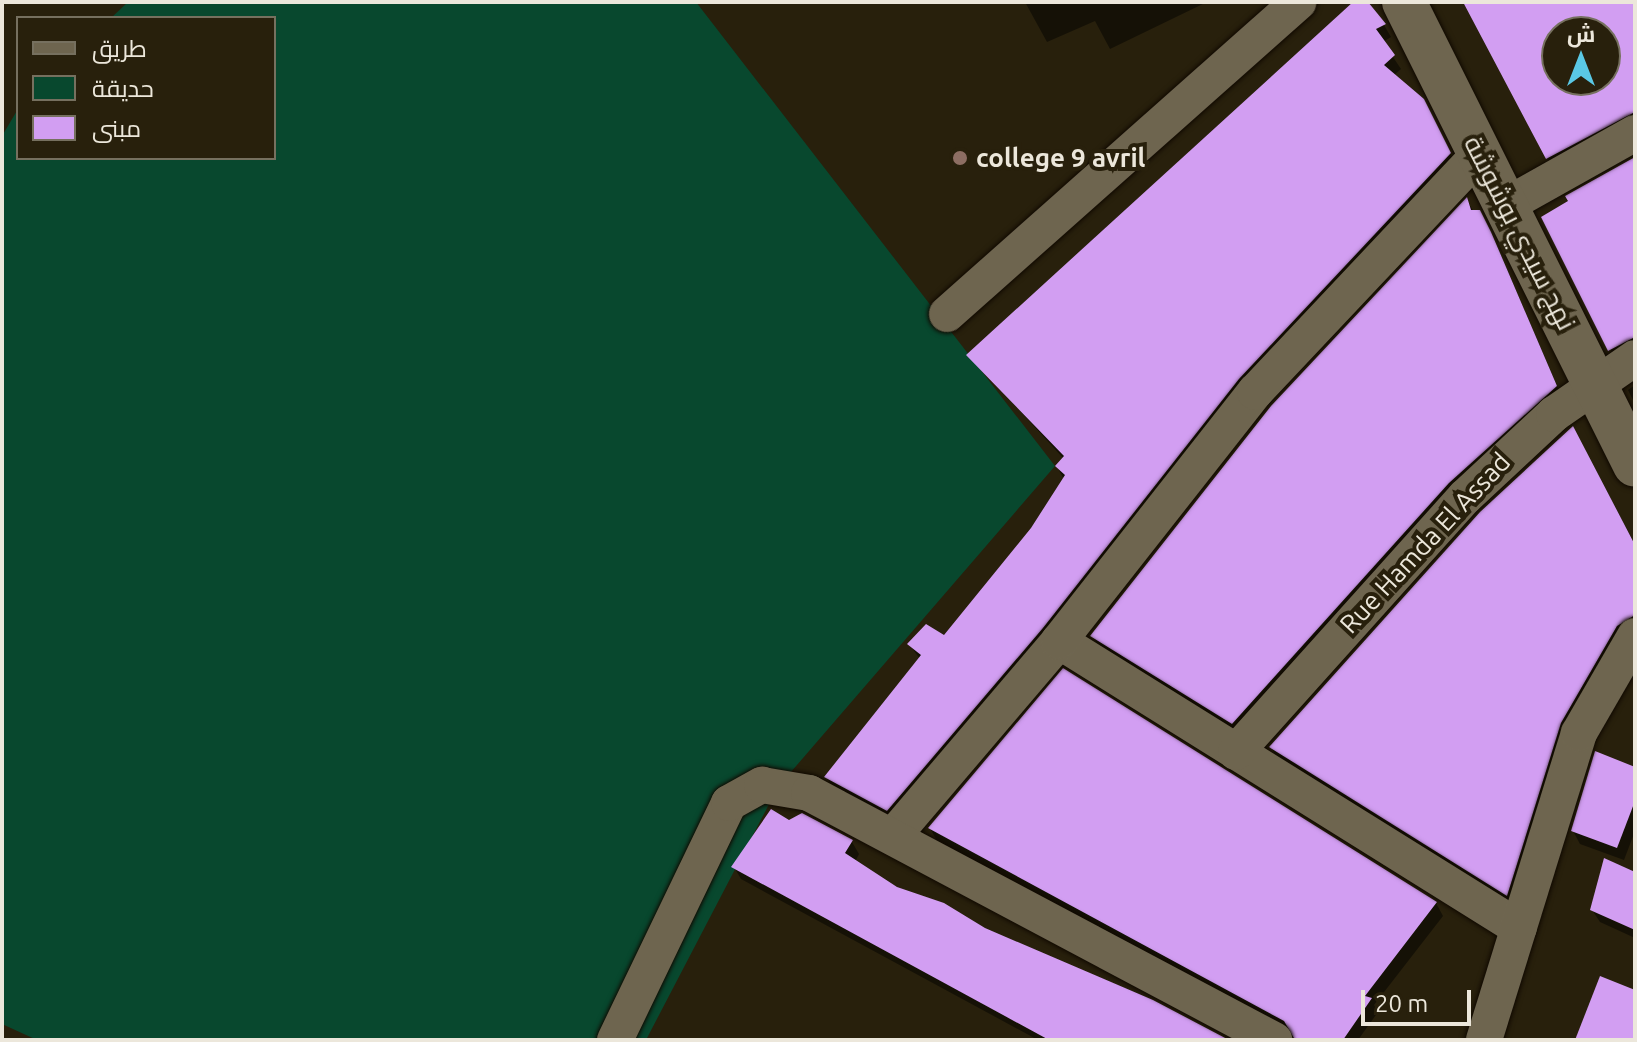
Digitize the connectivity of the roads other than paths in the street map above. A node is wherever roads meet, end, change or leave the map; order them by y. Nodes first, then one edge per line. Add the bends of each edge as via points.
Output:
1 (1299, 2) edge
2 (1404, 2) edge
3 (1635, 133) edge
4 (1480, 153) junction
5 (1505, 206) junction
6 (947, 314) dead end
7 (1635, 358) edge
8 (1598, 385) junction
9 (1635, 465) edge
10 (1635, 636) edge
11 (1059, 641) junction
12 (1236, 752) junction
13 (894, 835) junction
14 (1519, 928) junction
15 (615, 1040) edge
16 (1274, 1040) edge
17 (1484, 1040) edge

1 - 6 street
2 - 4 street, نهج سيدي بوشوشة
3 - 5 street
4 - 5 street, نهج سيدي بوشوشة
4 - 11 street via 1255,392
5 - 8 street, نهج سيدي بوشوشة
7 - 8 street, Rue Hamda El Assad
8 - 9 street, نهج سيدي بوشوشة
8 - 12 street, Rue Hamda El Assad via 1554,414 1465,497
10 - 14 street via 1579,733
11 - 12 street
11 - 13 street
12 - 14 street
13 - 15 street via 809,793 781,785 744,791 729,803
13 - 16 street
14 - 17 street

